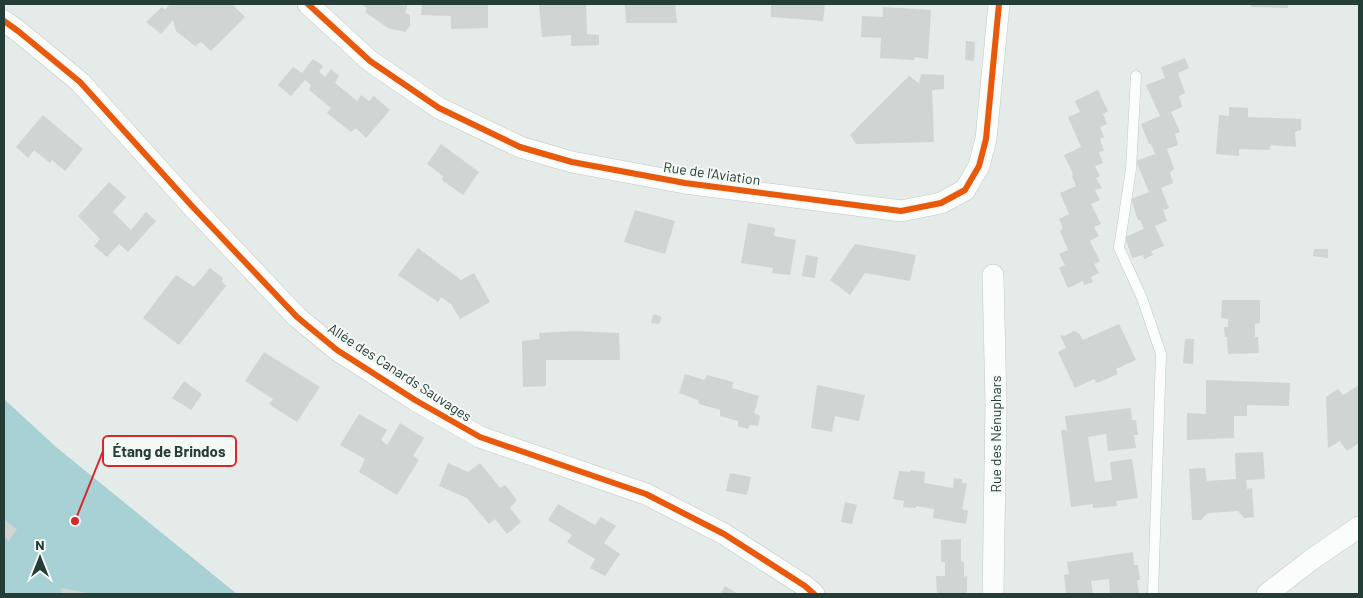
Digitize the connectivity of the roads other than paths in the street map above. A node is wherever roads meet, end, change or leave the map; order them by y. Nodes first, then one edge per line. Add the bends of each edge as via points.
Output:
1 (308, 4) edge
2 (998, 4) edge
3 (4, 21) edge
4 (1136, 76) dead end
5 (993, 275) dead end
6 (1359, 527) edge
7 (814, 594) edge
8 (993, 594) edge
9 (1153, 594) edge
10 (1267, 594) edge

1 - 2 street, Rue de l'Aviation via 370,61 439,108 520,147 572,162 685,183 900,211 940,203 965,190 979,166 986,139
3 - 7 street, Allée des Canards Sauvages via 80,82 290,310 337,350 480,437 646,494 724,534
4 - 9 lane via 1131,169 1119,248 1142,298 1161,354
5 - 8 street, Rue des Nénuphars via 996,404
6 - 10 street

